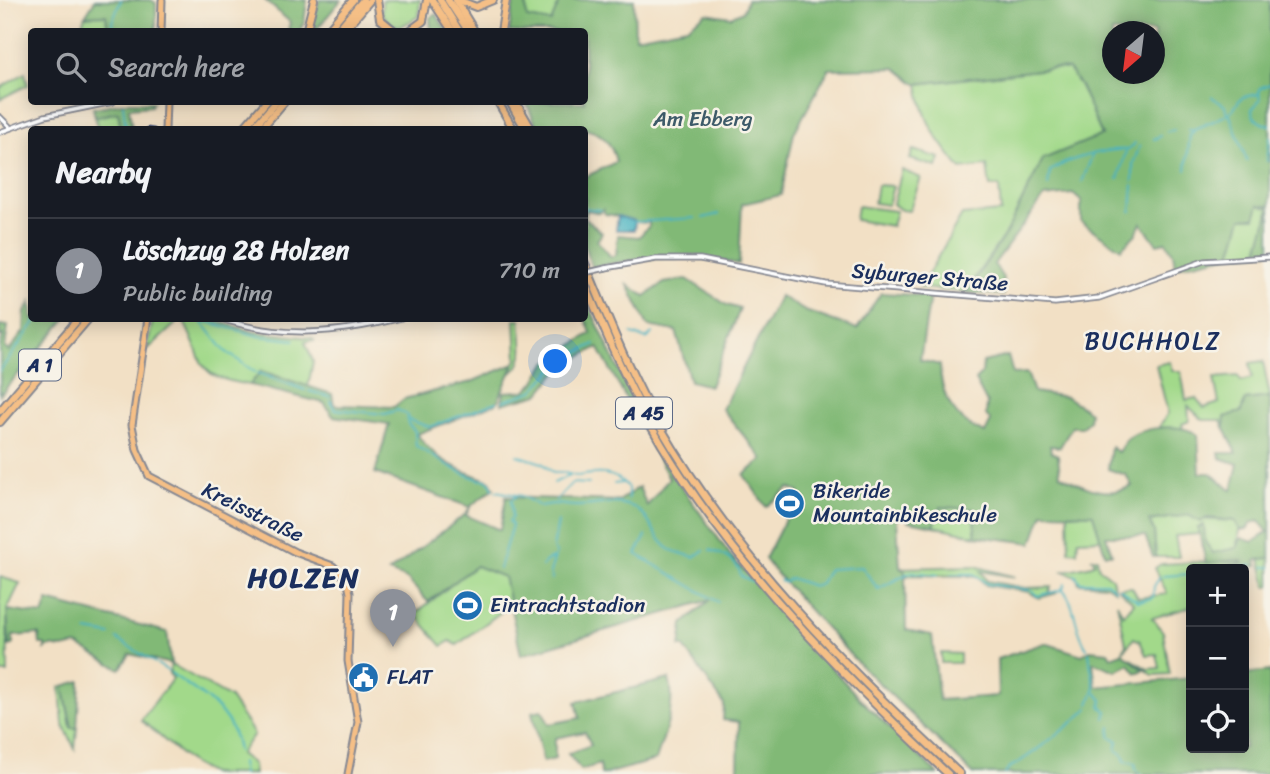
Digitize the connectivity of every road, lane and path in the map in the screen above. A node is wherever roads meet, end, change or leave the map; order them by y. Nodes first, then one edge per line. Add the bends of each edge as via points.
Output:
1 (162, 0) edge
2 (314, 0) edge
3 (363, 0) edge
4 (370, 0) edge
5 (377, 0) edge
6 (427, 0) edge
7 (432, 0) edge
8 (440, 0) edge
9 (448, 0) edge
10 (457, 0) edge
11 (493, 0) edge
12 (506, 0) edge
13 (353, 1) edge
14 (161, 28) edge
15 (307, 28) edge
16 (329, 28) edge
17 (339, 28) edge
18 (346, 28) edge
19 (391, 28) edge
20 (413, 28) edge
21 (450, 28) edge
22 (458, 28) edge
23 (466, 28) edge
24 (473, 28) edge
25 (502, 28) edge
26 (100, 105) edge
27 (166, 105) edge
28 (258, 105) edge
29 (263, 105) edge
30 (272, 105) edge
31 (281, 105) edge
32 (502, 105) edge
33 (512, 105) edge
34 (520, 105) edge
35 (0, 117) edge
36 (9, 126) junction
37 (165, 126) edge
38 (245, 126) edge
39 (245, 126) edge
40 (254, 126) edge
41 (263, 126) edge
42 (514, 126) edge
43 (524, 126) edge
44 (530, 126) edge
45 (0, 132) edge
46 (1270, 257) edge
47 (588, 270) edge
48 (588, 272) edge
49 (588, 290) edge
50 (76, 322) edge
51 (86, 322) edge
52 (147, 322) edge
53 (233, 322) edge
54 (383, 322) edge
55 (0, 411) edge
56 (0, 422) edge
57 (726, 532) junction
58 (800, 619) junction
59 (348, 774) edge
60 (948, 774) edge
61 (959, 774) edge

1 - 14 main road
2 - 15 highway
3 - 17 highway
4 - 18 highway
5 - 19 highway via 380,19
6 - 20 highway via 423,21
7 - 21 highway
8 - 22 highway
9 - 23 highway
10 - 11 highway via 479,7
10 - 24 highway
12 - 25 highway
13 - 16 highway
26 - 36 street
27 - 37 main road
28 - 38 highway
29 - 39 highway
30 - 40 highway
31 - 41 highway
32 - 42 highway
33 - 43 highway
34 - 44 highway
35 - 36 street
36 - 45 street
46 - 48 street, Syburger Straße, bridge via 1203,261 1099,298 1055,303 826,284 700,259 656,259
47 - 57 highway, A 45 via 641,391
49 - 57 highway, A 45 via 649,421
50 - 55 highway, A 1
51 - 56 highway, A 1
52 - 59 main road, Kreisstraße via 132,425 149,476 289,549 333,566 347,579 347,657 358,722
53 - 54 street via 305,334
57 - 58 highway, A 45
58 - 60 highway, A 45
58 - 61 highway, A 45

